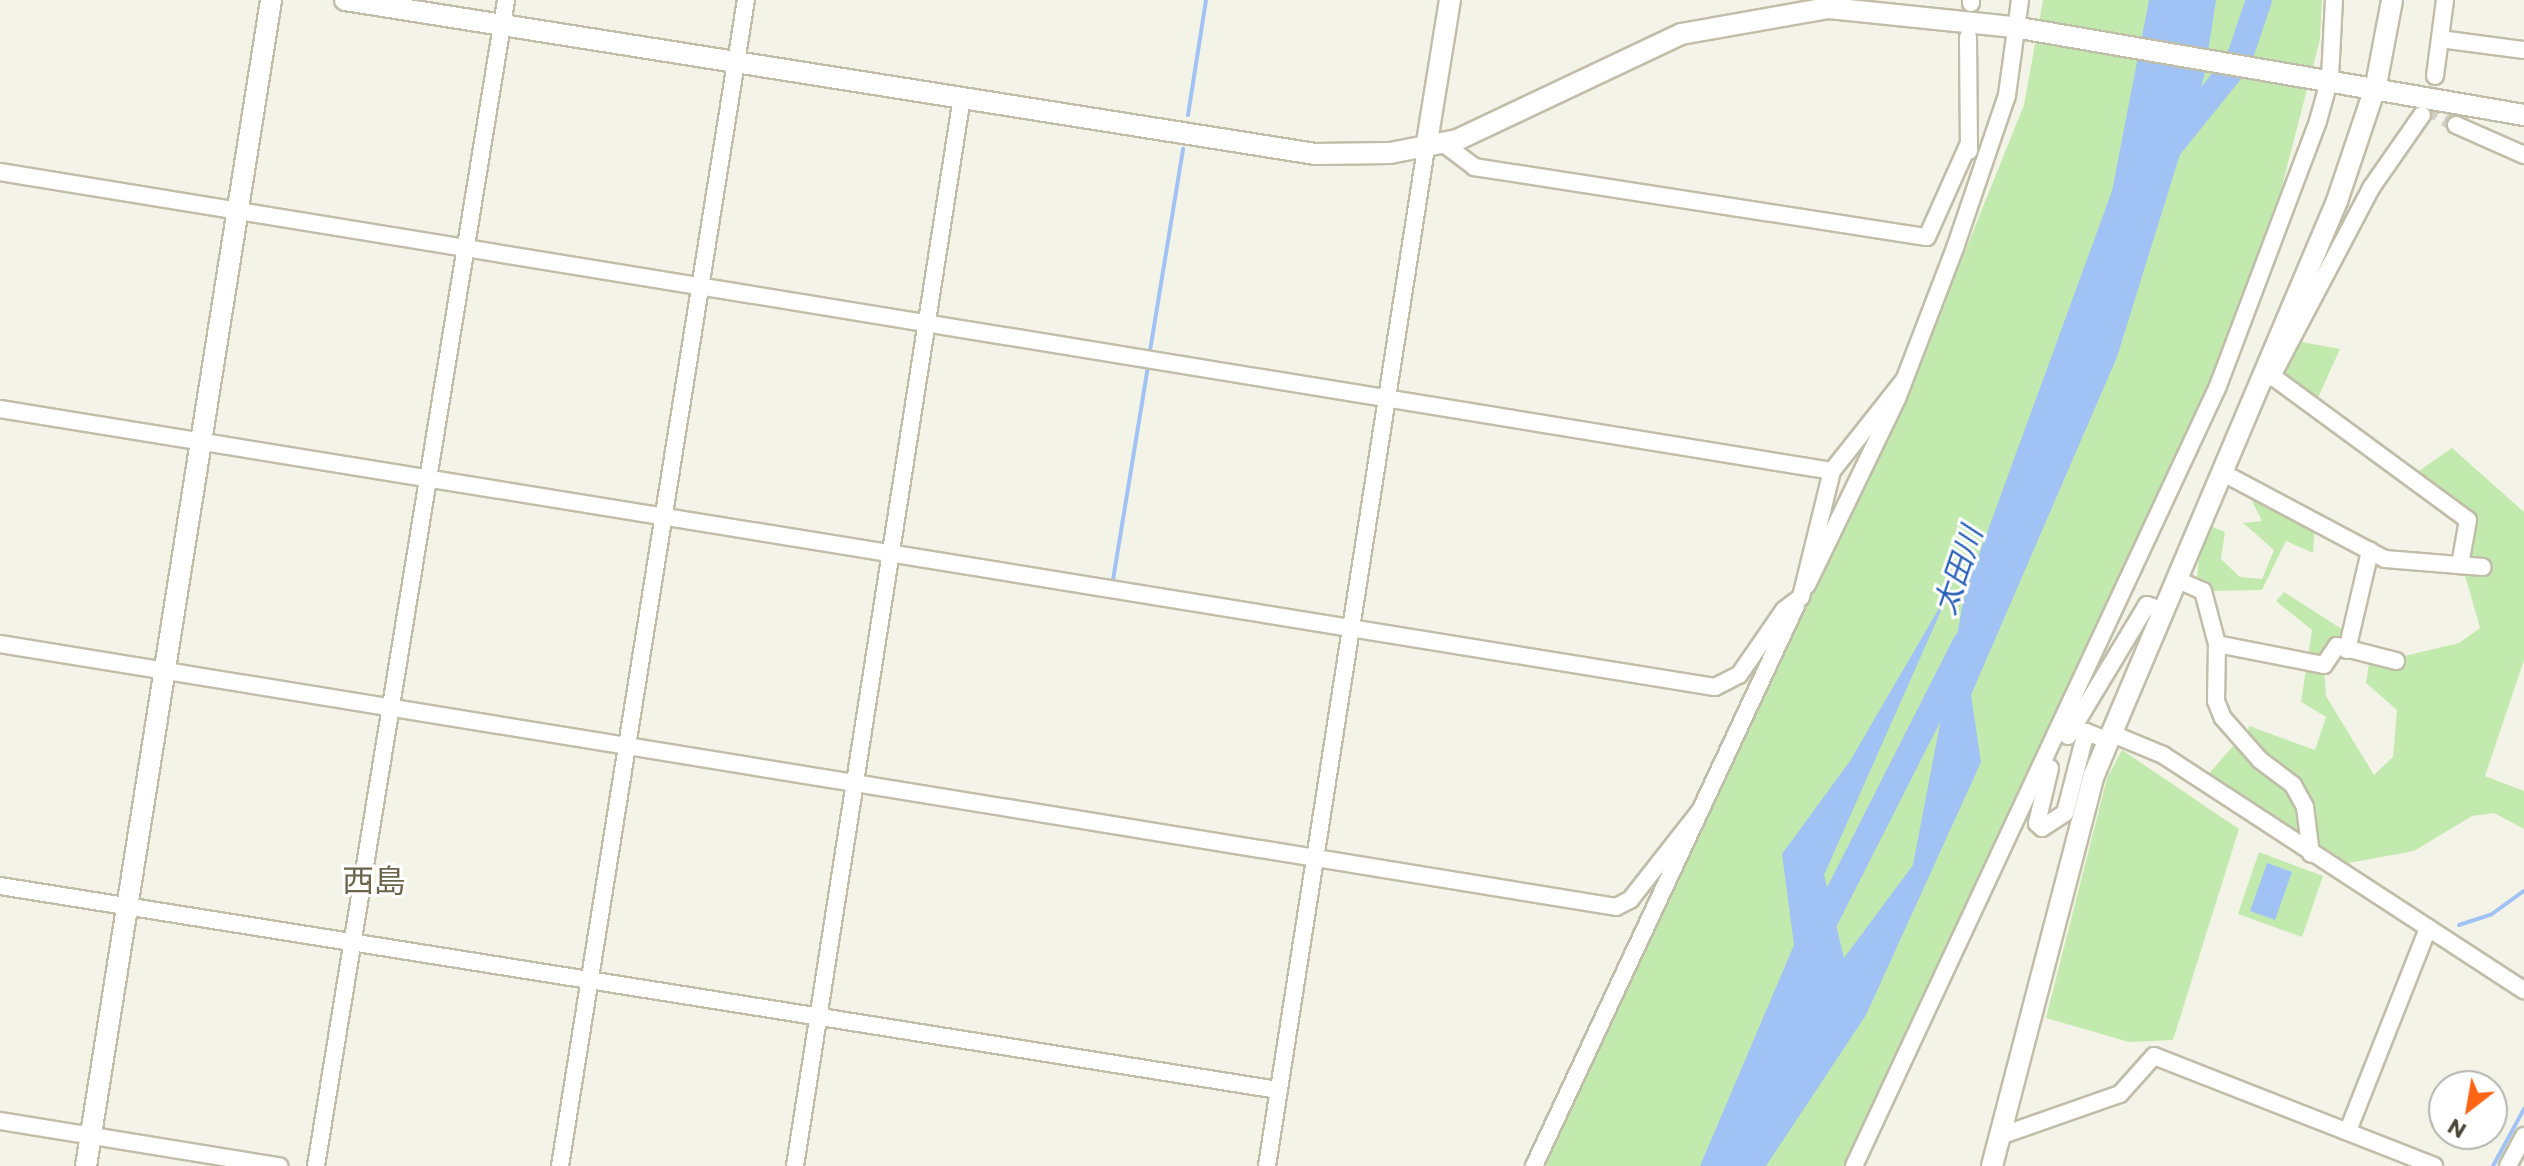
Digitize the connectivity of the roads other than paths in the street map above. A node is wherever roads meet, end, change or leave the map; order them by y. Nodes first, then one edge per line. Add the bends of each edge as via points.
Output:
1 (271, 0) edge
2 (345, 0) edge
3 (506, 0) edge
4 (746, 0) edge
5 (1450, 0) edge
6 (2020, 0) edge
7 (2334, 0) edge
8 (2392, 0) edge
9 (2445, 0) edge
10 (502, 25) junction
11 (2014, 27) junction
12 (1968, 37) dead end
13 (2440, 39) junction
14 (2524, 50) edge
15 (738, 62) junction
16 (2435, 76) dead end
17 (2330, 78) junction
18 (2376, 85) junction
19 (962, 97) junction
20 (2422, 115) dead end
21 (2524, 115) edge
22 (2456, 125) tunnel mouth
23 (1969, 143) junction
24 (1435, 146) junction
25 (2524, 155) edge
26 (0, 172) edge
27 (240, 208) junction
28 (468, 248) junction
29 (1955, 248) junction
30 (698, 286) junction
31 (927, 323) junction
32 (2272, 376) junction
33 (1904, 380) junction
34 (1390, 400) junction
35 (2249, 403) junction
36 (0, 409) edge
37 (203, 444) junction
38 (1832, 471) junction
39 (2225, 474) junction
40 (427, 482) junction
41 (660, 516) junction
42 (2370, 551) junction
43 (892, 554) junction
44 (2460, 565) junction
45 (2483, 567) dead end
46 (2178, 580) junction
47 (1801, 597) junction
48 (2164, 611) junction
49 (1351, 632) junction
50 (0, 644) edge
51 (2217, 644) junction
52 (2347, 650) junction
53 (2396, 661) dead end
54 (168, 669) junction
55 (392, 706) junction
56 (2109, 737) junction
57 (626, 746) junction
58 (2048, 758) junction
59 (856, 784) junction
60 (1699, 812) junction
61 (2311, 854) junction
62 (1313, 856) junction
63 (0, 886) edge
64 (125, 906) junction
65 (2428, 928) junction
66 (352, 942) junction
67 (590, 981) junction
68 (2524, 990) edge
69 (817, 1014) junction
70 (1278, 1090) junction
71 (0, 1121) edge
72 (2349, 1128) junction
73 (91, 1136) junction
74 (2000, 1136) junction
75 (2524, 1136) edge
76 (86, 1166) edge
77 (279, 1166) edge
78 (316, 1166) edge
79 (560, 1166) edge
80 (795, 1166) edge
81 (1267, 1166) edge
82 (1534, 1166) edge
83 (1854, 1166) edge
84 (1992, 1166) edge
85 (2434, 1166) edge
86 (2508, 1166) edge

1 - 27 street
2 - 10 street
3 - 10 street
4 - 15 street
5 - 24 street
6 - 11 street
7 - 17 street
8 - 18 street
9 - 13 street
10 - 15 street
10 - 28 street
11 - 17 street
11 - 24 street via 1829,8 1730,22 1630,54 1522,113
11 - 29 street via 2007,95
12 - 23 street
13 - 14 street
13 - 16 street
15 - 19 street
15 - 30 street
17 - 18 street
17 - 58 street via 2218,386
18 - 21 street
18 - 35 street via 2337,201
19 - 24 street via 1315,154
19 - 31 street
20 - 32 street via 2371,188
22 - 25 street
23 - 24 street via 1927,237 1474,167
23 - 29 street
24 - 34 street
26 - 27 street
27 - 28 street
27 - 37 street
28 - 30 street
28 - 40 street
29 - 33 street
30 - 31 street
30 - 41 street
31 - 34 street
31 - 43 street
32 - 35 street
32 - 44 street via 2468,520
33 - 38 street
33 - 47 street
34 - 38 street
34 - 49 street
35 - 39 street
36 - 37 street
37 - 40 street
37 - 54 street
38 - 47 street
39 - 42 street
39 - 46 street
40 - 41 street
40 - 55 street
41 - 43 street
41 - 57 street
42 - 44 street via 2385,559
42 - 52 street
43 - 49 street
43 - 59 street
44 - 45 street
46 - 48 street
46 - 51 street via 2203,591
47 - 49 street via 1784,610 1739,675 1715,687
47 - 60 street
48 - 56 street
48 - 58 street via 2147,605
49 - 62 street
50 - 54 street
51 - 52 street via 2324,665 2337,646
51 - 61 street via 2216,701 2223,718 2260,760 2293,785 2305,807
52 - 53 street
54 - 55 street
54 - 64 street
55 - 57 street
55 - 66 street
56 - 58 street via 2086,732 2065,813 2042,828 2037,823
56 - 61 street via 2163,755
56 - 74 street
57 - 59 street
57 - 67 street
58 - 83 street
59 - 62 street
59 - 69 street
60 - 62 street via 1630,900 1616,907
60 - 82 street
61 - 65 street
62 - 70 street
63 - 64 street
64 - 66 street
64 - 73 street
65 - 68 street
65 - 72 street
66 - 67 street
66 - 78 street
67 - 69 street
67 - 79 street
69 - 70 street
69 - 80 street
70 - 81 street
71 - 73 street
72 - 74 street via 2154,1056 2120,1094
72 - 85 street
73 - 76 street
73 - 77 street
74 - 84 street
75 - 86 street

